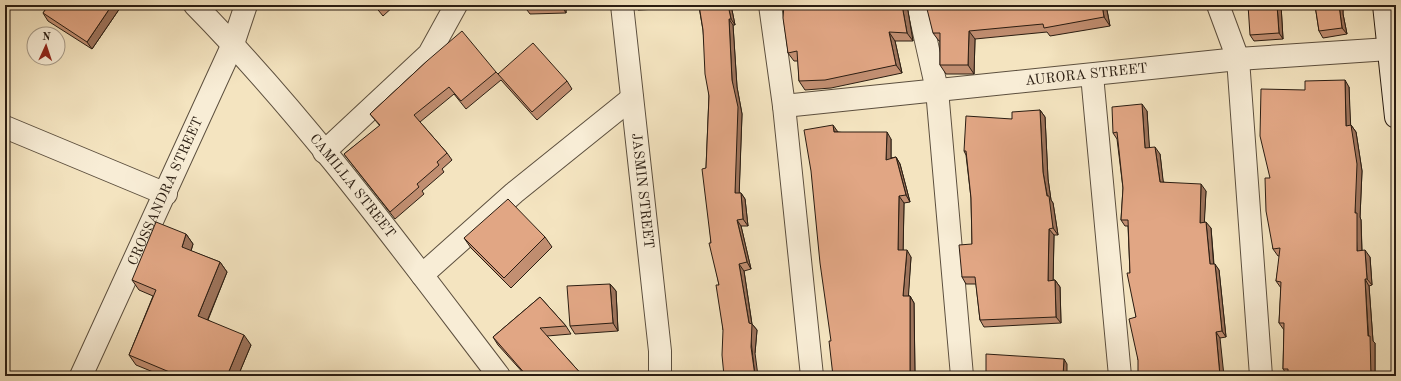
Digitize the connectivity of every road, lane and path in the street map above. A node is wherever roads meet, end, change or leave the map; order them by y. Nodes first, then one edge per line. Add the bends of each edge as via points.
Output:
1 (195, 5) edge
2 (246, 5) edge
3 (456, 5) edge
4 (622, 5) edge
5 (770, 5) edge
6 (918, 5) edge
7 (1218, 5) edge
8 (1384, 5) edge
9 (233, 44) junction
10 (1389, 48) junction
11 (1238, 59) junction
12 (1092, 75) junction
13 (937, 90) junction
14 (632, 98) junction
15 (784, 106) junction
16 (1396, 117) edge
17 (5, 127) edge
18 (324, 152) junction
19 (166, 194) junction
20 (422, 276) junction
21 (81, 376) edge
22 (499, 376) edge
23 (660, 376) edge
24 (812, 376) edge
25 (962, 376) edge
26 (1120, 376) edge
27 (1261, 376) edge

1 - 9 street, CAMILLA STREET
2 - 9 street, CROSSANDRA STREET
3 - 18 street via 429,54
4 - 14 street, JASMIN STREET
5 - 15 street
6 - 13 street
7 - 11 street
8 - 10 street
9 - 18 street, CAMILLA STREET
9 - 19 street, CROSSANDRA STREET
10 - 11 street, AURORA STREET
10 - 16 street
11 - 12 street, AURORA STREET
11 - 27 street
12 - 13 street, AURORA STREET
12 - 26 street
13 - 15 street, AURORA STREET
13 - 25 street
14 - 20 street via 514,193
14 - 23 street, JASMIN STREET via 659,343
15 - 24 street
17 - 19 street
18 - 20 street, CAMILLA STREET
19 - 21 street, CROSSANDRA STREET
20 - 22 street, CAMILLA STREET

